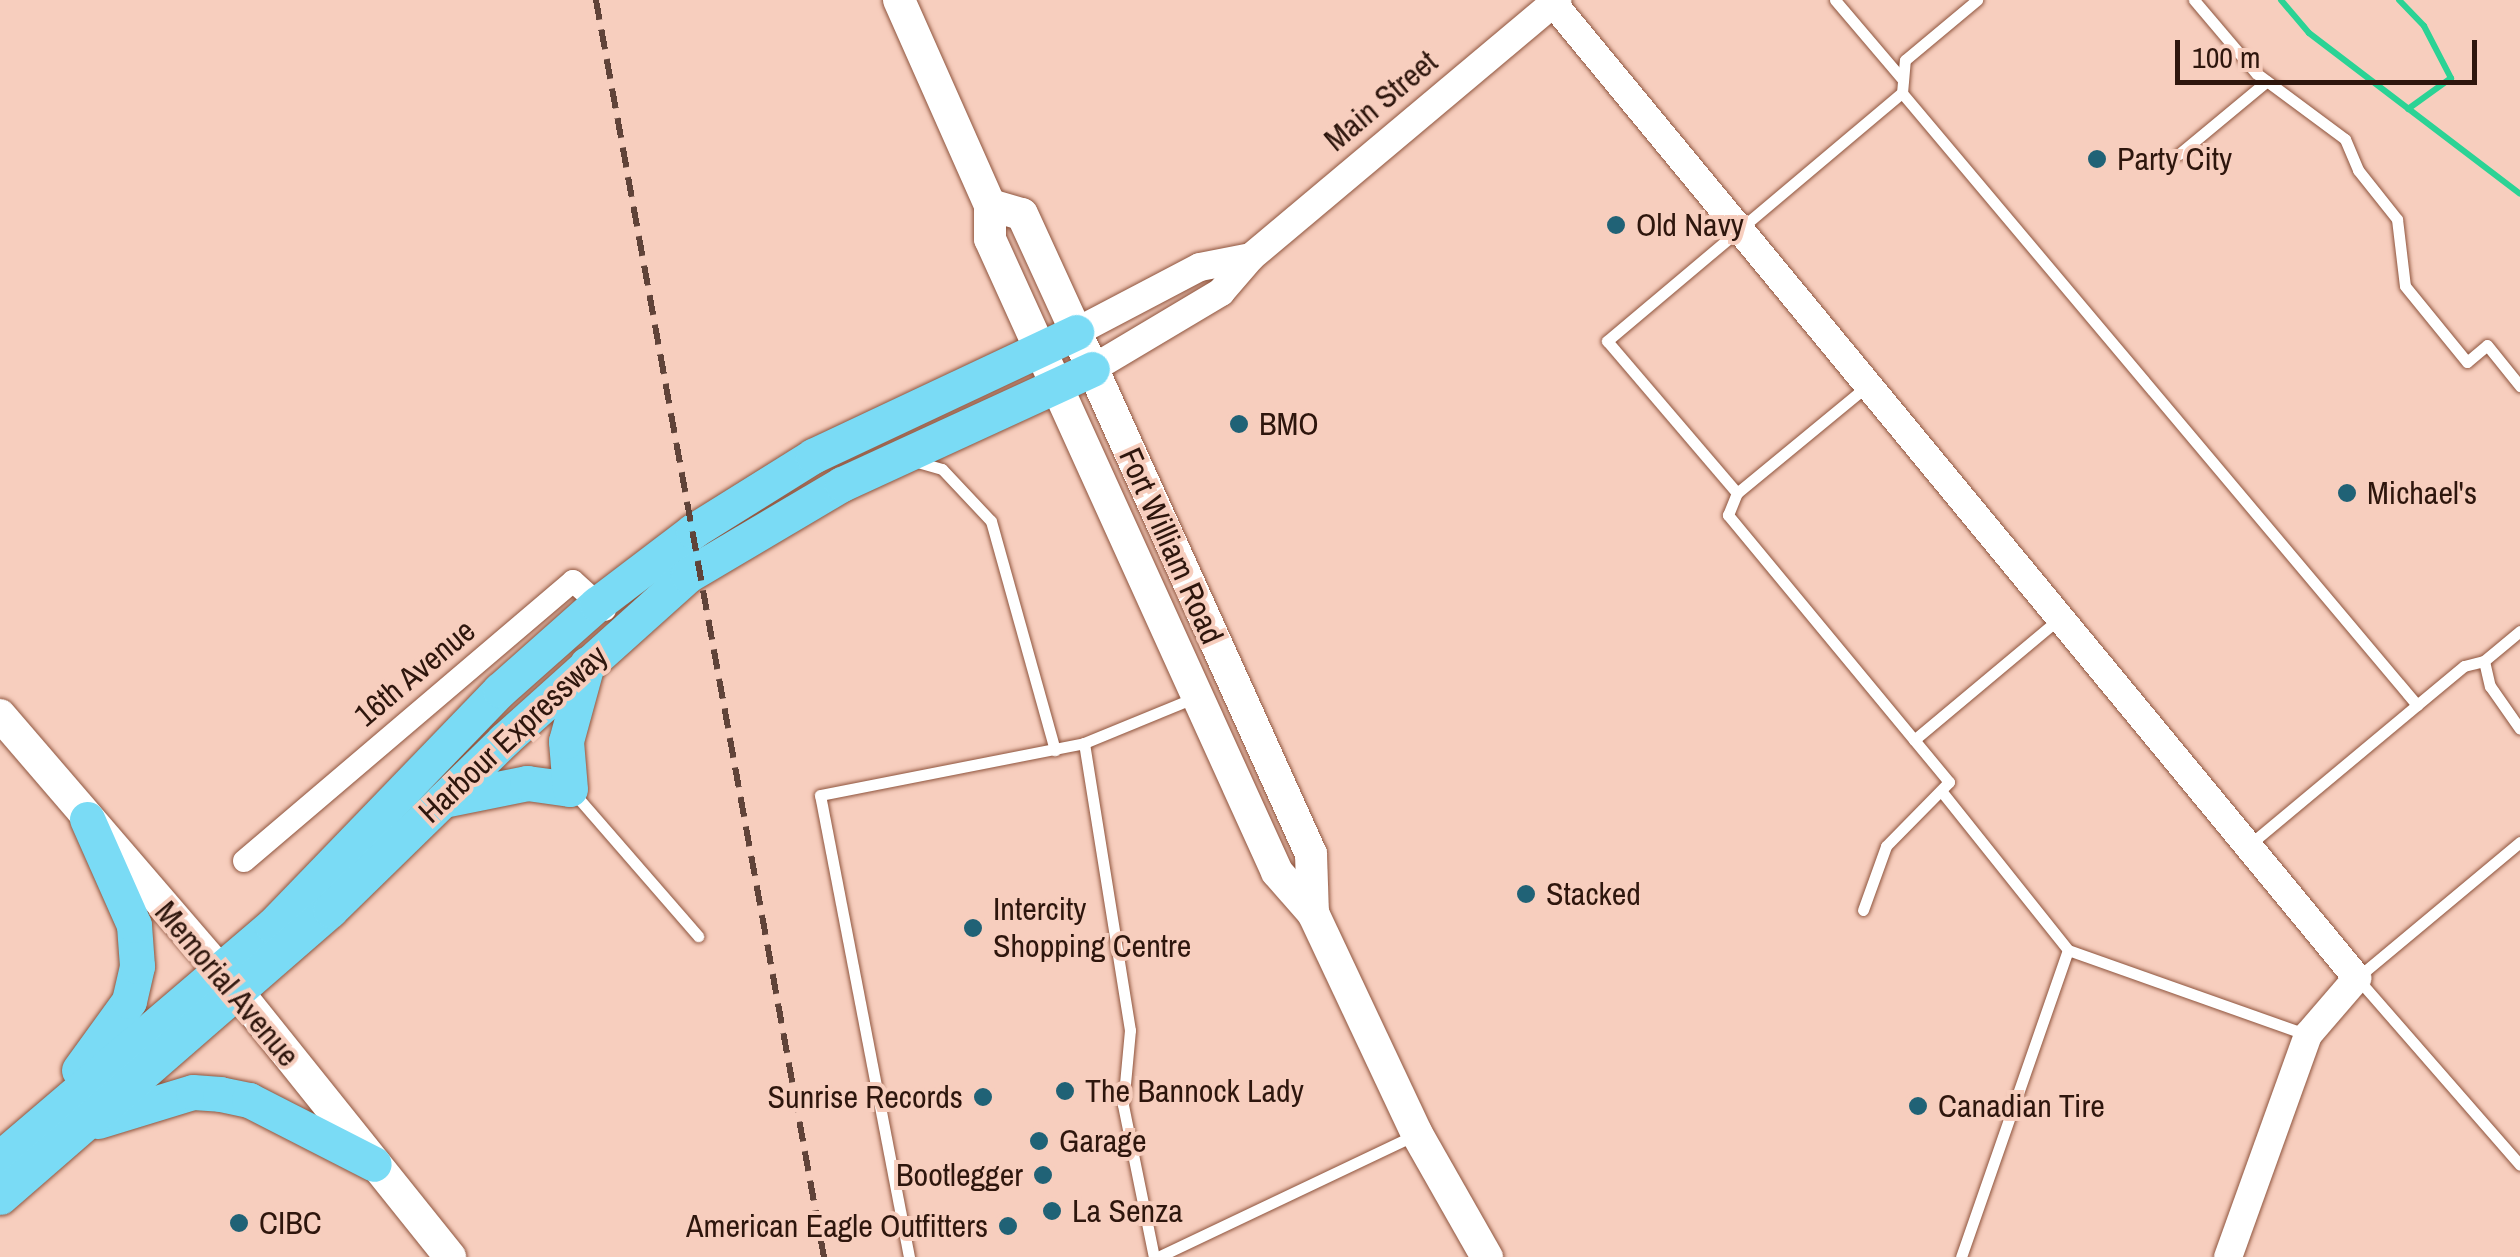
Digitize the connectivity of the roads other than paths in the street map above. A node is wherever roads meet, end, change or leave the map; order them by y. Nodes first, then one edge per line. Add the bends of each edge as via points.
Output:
1 (899, 0) edge
2 (1835, 0) edge
3 (1977, 0) edge
4 (2194, 0) edge
5 (1555, 2) edge
6 (2267, 81) junction
7 (1903, 86) junction
8 (2180, 154) dead end
9 (990, 205) junction
10 (1741, 229) junction
11 (1250, 257) junction
12 (1076, 332) junction
13 (1038, 349) junction
14 (1092, 369) junction
15 (1870, 384) junction
16 (2520, 386) edge
17 (1054, 388) junction
18 (905, 458) junction
19 (1737, 493) junction
20 (597, 604) junction
21 (2063, 615) junction
22 (627, 627) junction
23 (2520, 631) edge
24 (2484, 662) junction
25 (587, 664) junction
26 (1198, 697) junction
27 (2417, 705) junction
28 (0, 715) edge
29 (2520, 729) edge
30 (1914, 740) junction
31 (1084, 744) junction
32 (1055, 750) junction
33 (570, 789) junction
34 (1942, 792) junction
35 (443, 800) junction
36 (86, 819) junction
37 (2520, 842) edge
38 (2246, 846) junction
39 (244, 861) dead end
40 (1864, 910) dead end
41 (1313, 913) junction
42 (698, 936) dead end
43 (2068, 950) junction
44 (2357, 978) junction
45 (228, 981) junction
46 (2308, 1035) junction
47 (78, 1128) junction
48 (1417, 1134) junction
49 (9, 1150) edge
50 (374, 1164) junction
51 (2520, 1166) edge
52 (0, 1197) edge
53 (450, 1257) edge
54 (909, 1257) edge
55 (1156, 1257) edge
56 (1487, 1257) edge
57 (1961, 1257) edge
58 (2228, 1257) edge

1 - 9 main road, Fort William Road
2 - 7 lane
3 - 7 lane via 1905,60
4 - 6 lane
5 - 10 street
5 - 11 street, Main Street
6 - 8 lane
6 - 16 lane via 2345,139 2358,170 2398,218 2405,286 2417,301 2468,362 2486,345
7 - 10 lane
7 - 27 lane
9 - 12 main road, Fort William Road via 1022,214
9 - 13 main road, Fort William Road via 990,239
10 - 15 street
10 - 19 lane via 1608,341
11 - 12 street, Main Street via 1200,267
11 - 14 street, Main Street via 1221,292
12 - 13 main road, Harbour Expressway
12 - 14 main road, Fort William Road
13 - 17 main road, Fort William Road
13 - 20 main road, Harbour Expressway via 813,456 693,531
14 - 17 main road, Harbour Expressway
14 - 41 main road, Fort William Road via 1311,854
15 - 19 lane
15 - 21 street
17 - 18 main road, Harbour Expressway
17 - 26 main road, Fort William Road
18 - 22 main road, Harbour Expressway via 743,538
18 - 32 lane via 942,469 991,521
19 - 30 lane via 1728,515
20 - 22 street, 16th Avenue
20 - 39 street, 16th Avenue via 573,581
20 - 45 main road, Harbour Expressway via 500,690
21 - 30 lane
21 - 38 street
22 - 25 main road, Harbour Expressway
23 - 24 lane
24 - 27 lane via 2464,666
24 - 29 lane via 2490,686
25 - 33 main road via 566,740
25 - 35 main road, Harbour Expressway
26 - 31 lane
26 - 41 main road, Fort William Road via 1278,872
27 - 38 lane
28 - 36 main road, Memorial Avenue
30 - 34 lane via 1949,782
31 - 32 lane
31 - 55 lane via 1130,1030 1123,1105
32 - 54 lane via 820,795
33 - 35 main road via 526,783
33 - 42 lane
34 - 40 lane via 1886,846
34 - 43 lane
35 - 45 main road, Harbour Expressway
36 - 45 main road, Memorial Avenue
36 - 49 main road via 134,925 136,983 117,1022
37 - 44 lane
38 - 44 street
41 - 48 main road, Fort William Road
43 - 46 lane
43 - 57 lane
44 - 46 street
44 - 51 lane
45 - 47 main road, Harbour Expressway
45 - 49 main road, Harbour Expressway
45 - 50 main road, Memorial Avenue
46 - 58 street
47 - 50 main road via 164,1099 220,1094 249,1100
47 - 52 main road, Harbour Expressway
48 - 55 lane
48 - 56 main road, Fort William Road
50 - 53 main road, Memorial Avenue

